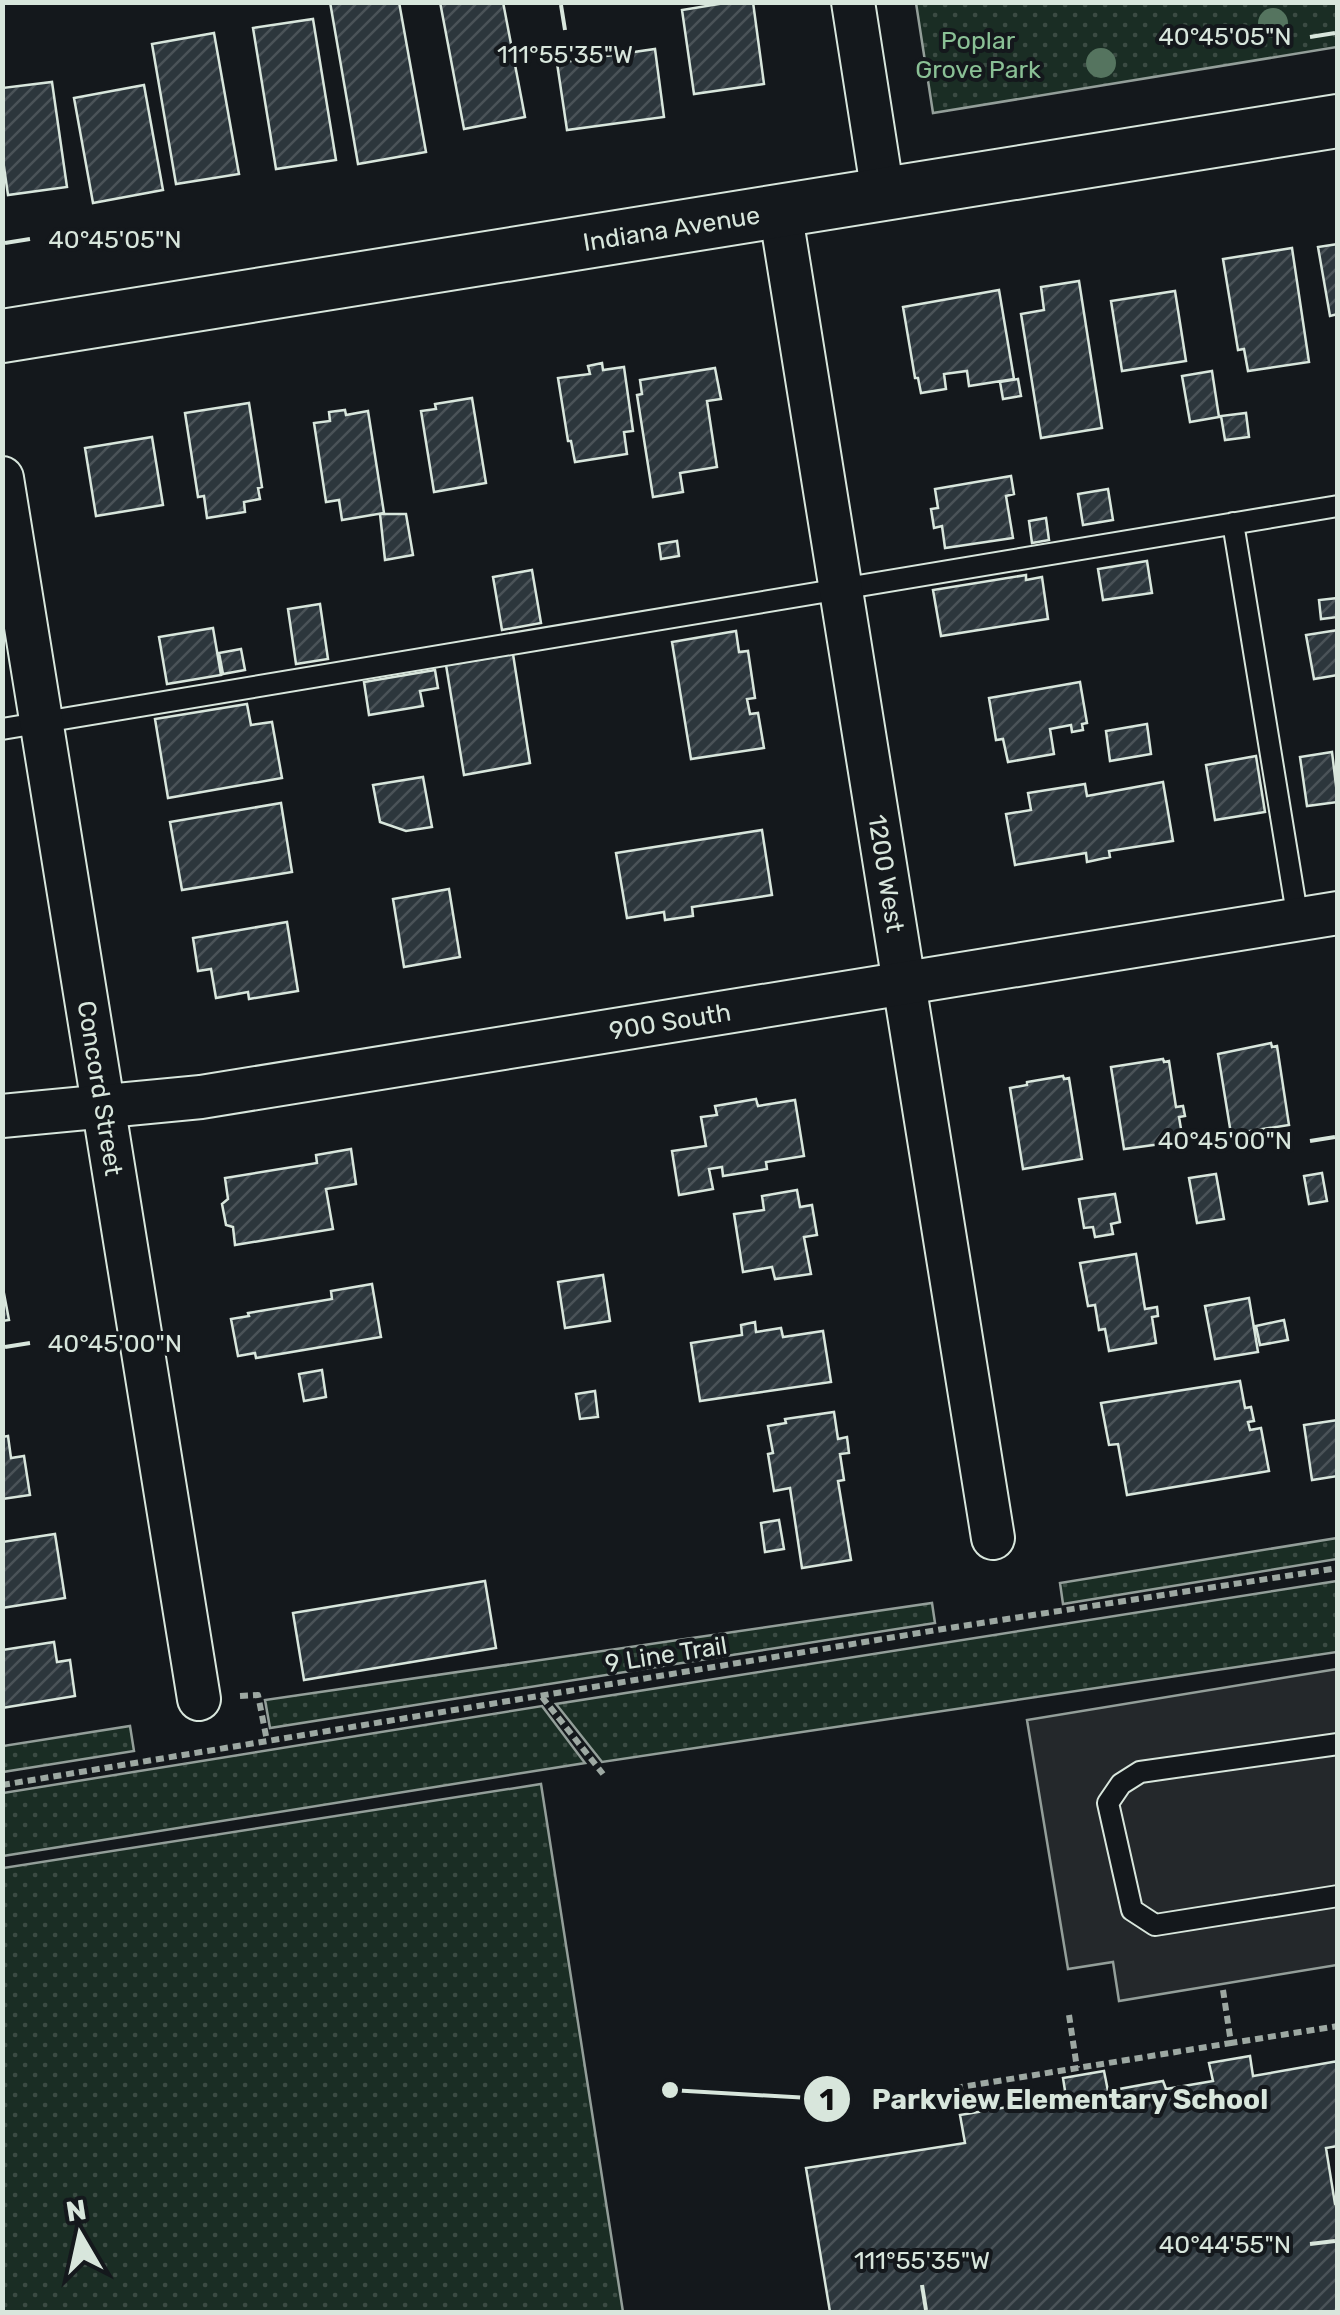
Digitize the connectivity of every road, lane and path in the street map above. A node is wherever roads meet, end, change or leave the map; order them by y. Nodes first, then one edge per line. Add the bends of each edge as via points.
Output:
1 (853, 2) edge
2 (1338, 121) edge
3 (883, 194) junction
4 (780, 210) junction
5 (2, 336) edge
6 (2, 478) edge
7 (1338, 506) edge
8 (1233, 523) junction
9 (840, 588) junction
10 (22, 726) edge
11 (1318, 917) edge
12 (904, 984) junction
13 (104, 1107) junction
14 (2, 1116) edge
15 (993, 1538) dead end
16 (1338, 1568) edge
17 (258, 1695) dead end
18 (541, 1696) junction
19 (199, 1699) dead end
20 (267, 1741) junction
21 (1338, 1744) edge
22 (603, 1774) dead end
23 (2, 1786) edge
24 (1338, 1896) edge
25 (1223, 1990) dead end
26 (1070, 2015) dead end
27 (1338, 2026) edge
28 (1231, 2043) junction
29 (1077, 2068) junction
30 (955, 2088) dead end

1 - 3 street
2 - 3 street, Indiana Avenue
3 - 4 street, Indiana Avenue
4 - 5 street, Indiana Avenue
4 - 9 street, 1200 West
6 - 10 street, Concord Street
7 - 8 lane
8 - 9 lane
8 - 11 lane
9 - 10 lane
9 - 12 street, 1200 West
10 - 13 street, Concord Street
11 - 12 street, 900 South
12 - 13 street, 900 South
12 - 15 street, 1200 West
13 - 14 street, 900 South
13 - 19 street, Concord Street
16 - 18 path, 9 Line Trail
17 - 20 path
18 - 20 path, 9 Line Trail
18 - 22 path
20 - 23 path, 9 Line Trail
21 - 24 lane via 1140,1772 1108,1803 1132,1910 1155,1925
25 - 28 path
26 - 29 path
27 - 28 path
28 - 29 path
29 - 30 path

